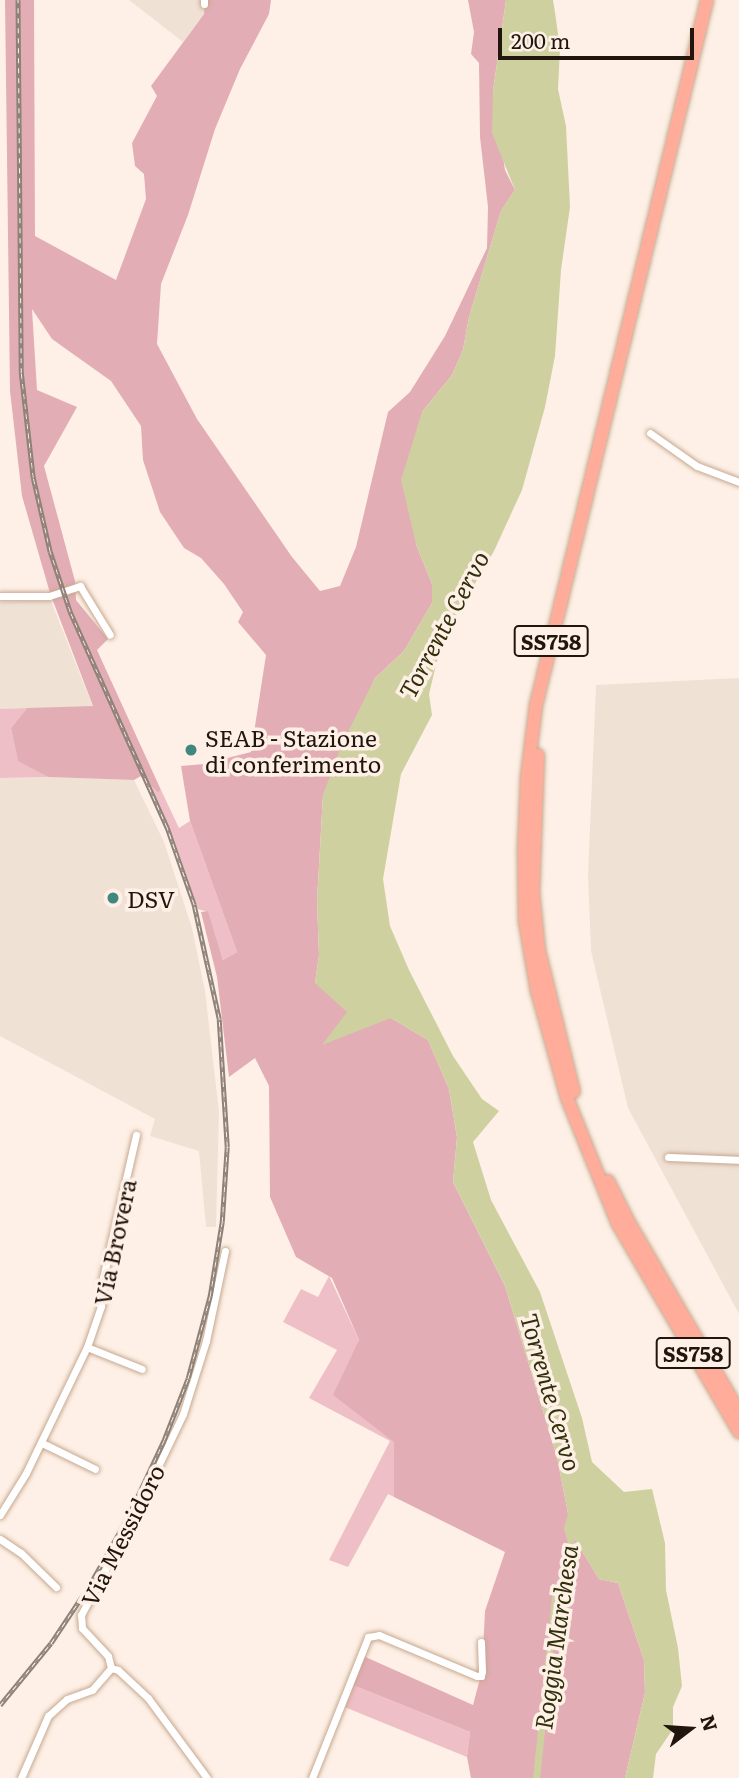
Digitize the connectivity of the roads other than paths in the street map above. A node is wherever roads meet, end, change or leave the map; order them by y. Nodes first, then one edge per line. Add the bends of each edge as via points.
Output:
1 (707, 0) edge
2 (715, 0) edge
3 (650, 433) dead end
4 (739, 482) edge
5 (0, 596) edge
6 (110, 635) dead end
7 (136, 1135) dead end
8 (668, 1157) dead end
9 (739, 1160) edge
10 (225, 1251) dead end
11 (87, 1347) junction
12 (142, 1369) dead end
13 (739, 1412) edge
14 (739, 1432) edge
15 (42, 1443) junction
16 (95, 1469) dead end
17 (0, 1515) edge
18 (0, 1539) edge
19 (56, 1587) dead end
20 (481, 1642) dead end
21 (111, 1668) junction
22 (21, 1778) edge
23 (207, 1778) edge
24 (312, 1778) edge

1 - 14 highway, SS758 via 536,705 524,817 525,921 537,991 589,1158 618,1224
2 - 13 highway, SS758 via 542,705 533,893 545,989 597,1158 628,1222
3 - 4 street via 696,466
5 - 6 street via 49,596 80,586
7 - 11 street, Via Brovera
8 - 9 street
10 - 21 street, Via Messidoro via 206,1341 183,1414 80,1615 82,1629 108,1656
11 - 12 street
11 - 15 street, Via Brovera
15 - 16 street
15 - 17 street, Via Brovera
18 - 19 street
20 - 24 street via 482,1671 477,1676 379,1635 368,1637
21 - 22 street via 92,1690 68,1699 48,1716
21 - 23 street, Via Messidoro via 148,1698

